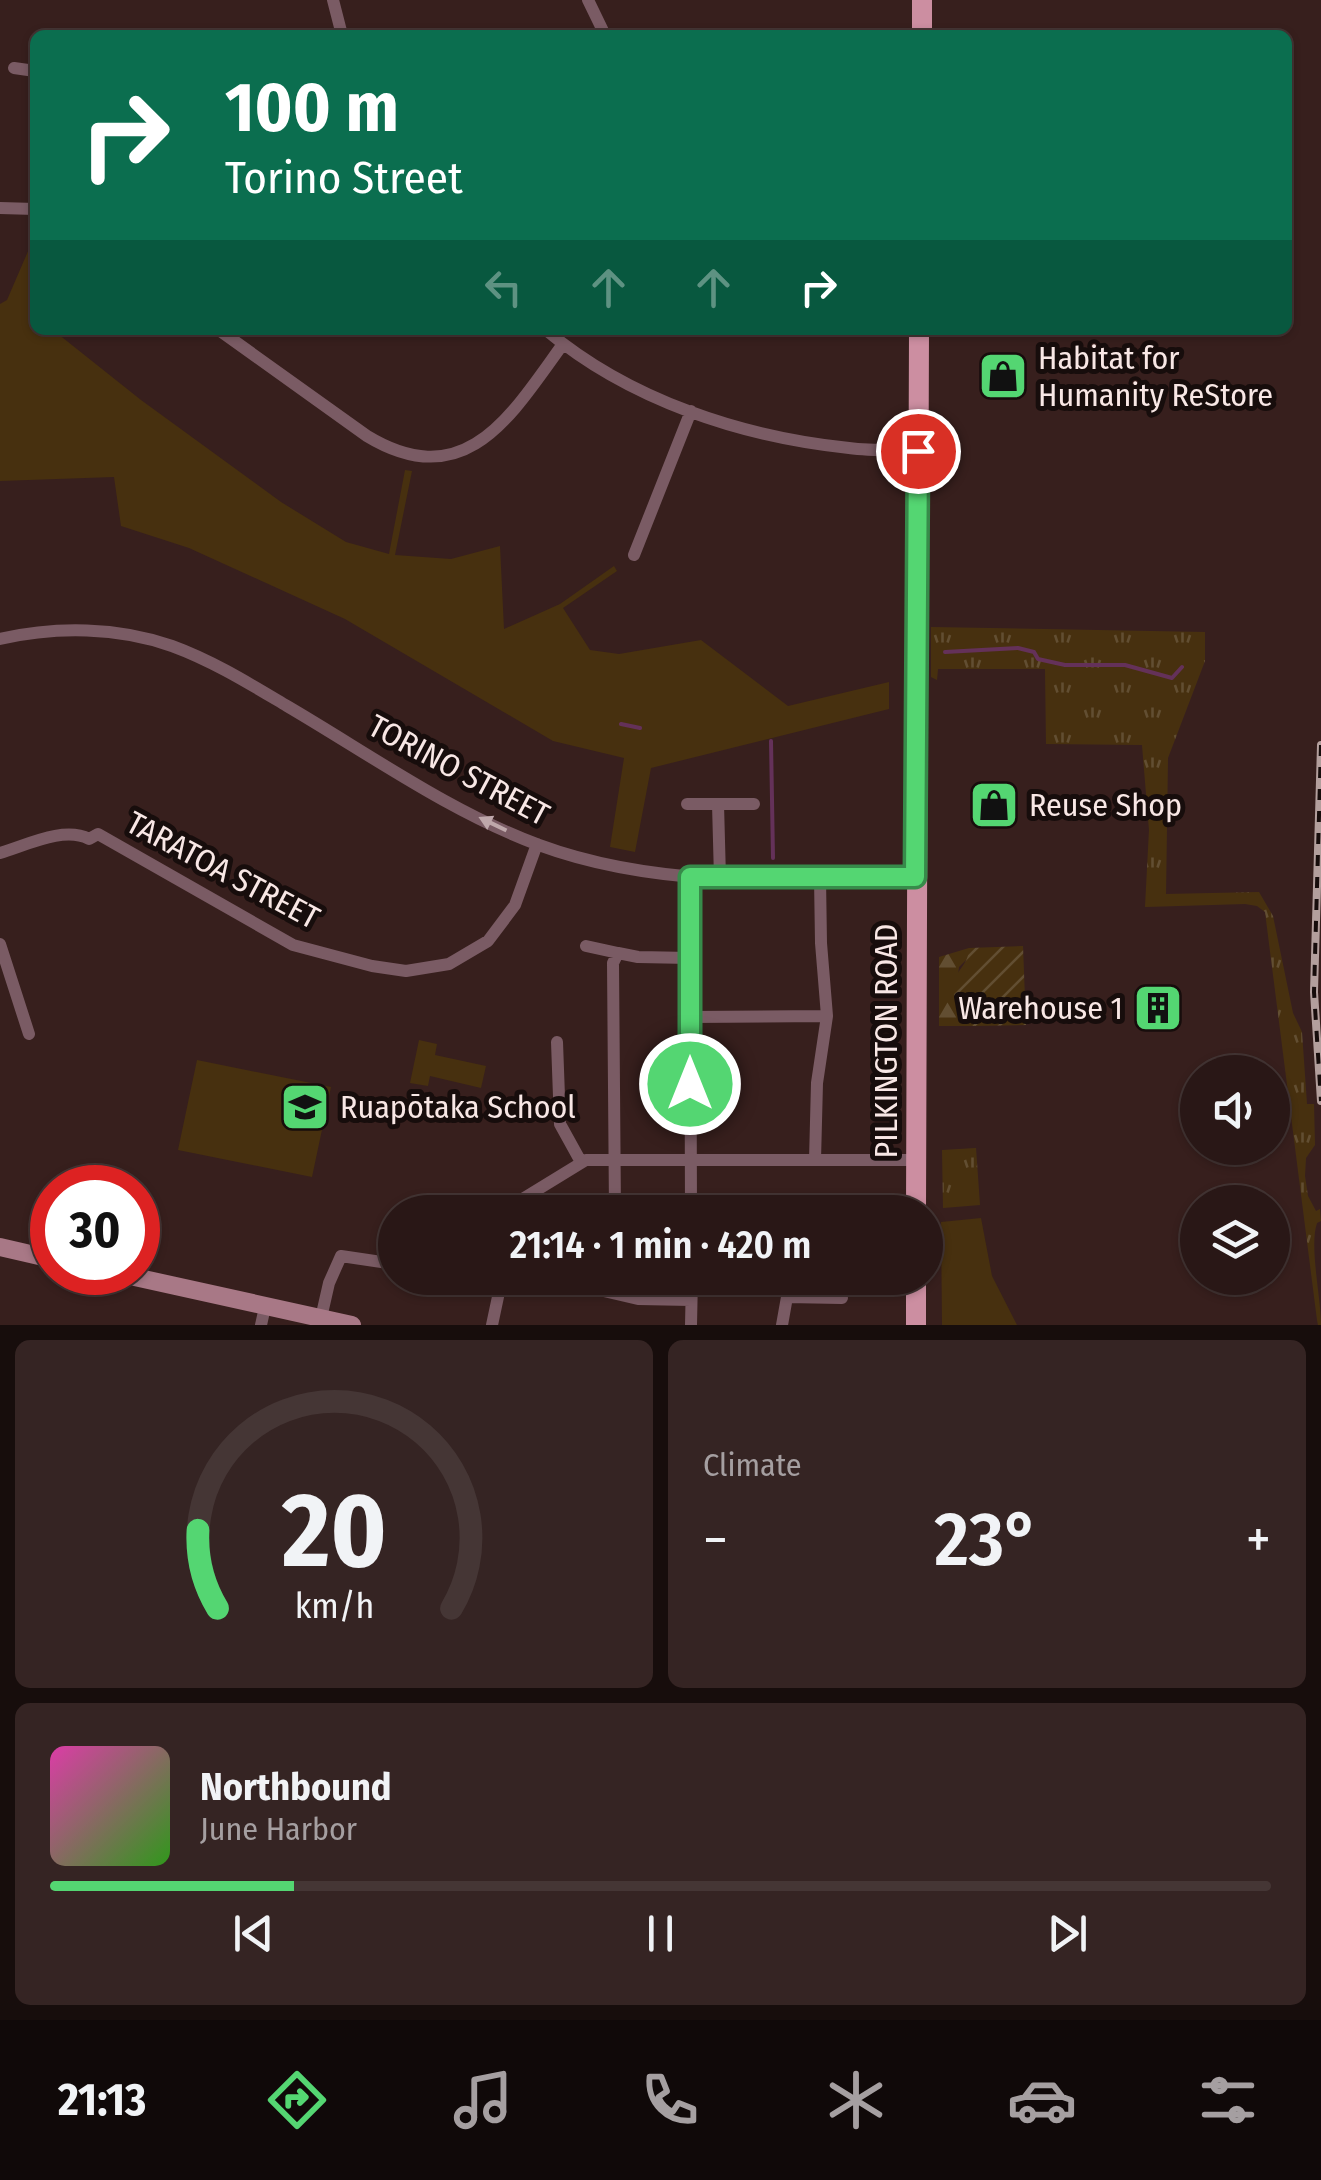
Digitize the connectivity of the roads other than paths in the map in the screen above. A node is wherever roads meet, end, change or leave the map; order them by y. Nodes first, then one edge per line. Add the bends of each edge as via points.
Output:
1 (333, 0) edge
2 (588, 0) edge
3 (922, 0) edge
4 (341, 30) edge
5 (603, 30) edge
6 (922, 30) edge
7 (14, 68) dead end
8 (30, 70) edge
9 (0, 208) edge
10 (30, 209) edge
11 (226, 335) edge
12 (552, 335) edge
13 (919, 335) edge
14 (563, 344) junction
15 (691, 411) junction
16 (918, 451) junction
17 (634, 555) dead end
18 (0, 639) edge
19 (687, 804) dead end
20 (718, 804) junction
21 (754, 804) dead end
22 (537, 844) junction
23 (0, 854) edge
24 (690, 877) junction
25 (915, 877) junction
26 (720, 878) junction
27 (820, 878) junction
28 (0, 944) edge
29 (586, 946) dead end
30 (618, 953) junction
31 (690, 958) junction
32 (827, 1016) junction
33 (690, 1017) junction
34 (29, 1034) dead end
35 (557, 1042) dead end
36 (614, 1160) junction
37 (691, 1160) junction
38 (816, 1160) junction
39 (916, 1160) junction
40 (581, 1162) junction
41 (529, 1195) edge
42 (615, 1195) edge
43 (691, 1195) edge
44 (916, 1195) edge
45 (0, 1248) edge
46 (30, 1254) edge
47 (378, 1261) edge
48 (160, 1286) edge
49 (498, 1295) edge
50 (632, 1295) edge
51 (659, 1295) edge
52 (691, 1295) edge
53 (784, 1295) edge
54 (825, 1295) edge
55 (916, 1295) edge
56 (842, 1298) dead end
57 (263, 1316) edge
58 (322, 1318) junction
59 (352, 1325) edge
60 (492, 1325) edge
61 (691, 1325) edge
62 (782, 1325) edge
63 (916, 1325) edge

1 - 4 street
2 - 5 street
3 - 6 main road
7 - 8 street
9 - 10 street
11 - 14 street via 367,436 422,456 472,446 504,424
12 - 14 street
13 - 16 main road, PILKINGTON ROAD
14 - 15 street
15 - 16 street via 805,442
15 - 17 street
16 - 25 main road, PILKINGTON ROAD
22 -> 18 street, TORINO STREET via 170,645 87,631
19 - 20 street
20 - 21 street
20 - 26 street
22 - 23 street, TARATOA STREET via 509,917 488,941 448,964 406,971 293,945 101,835 60,836
22 - 24 street, TORINO STREET via 627,870
24 - 26 street, TORINO STREET
24 - 31 street
25 - 27 street, TORINO STREET
25 - 39 main road, PILKINGTON ROAD
26 - 27 street, TORINO STREET
27 - 32 street
28 - 34 street
29 - 30 street
30 - 31 street
30 - 36 street
31 - 33 street
32 - 33 street
32 - 38 street via 816,1083
33 - 37 street
35 - 40 street via 560,1124
36 - 37 street
36 - 40 street
36 - 42 street
37 - 38 street
37 - 43 street
38 - 39 street
39 - 44 main road, PILKINGTON ROAD
40 - 41 street
45 - 46 street
47 - 58 street via 341,1256
48 - 57 street
49 - 60 street
50 - 51 street
52 - 61 street
53 - 62 street
54 - 56 street
55 - 63 main road
57 - 58 street
58 - 59 street

